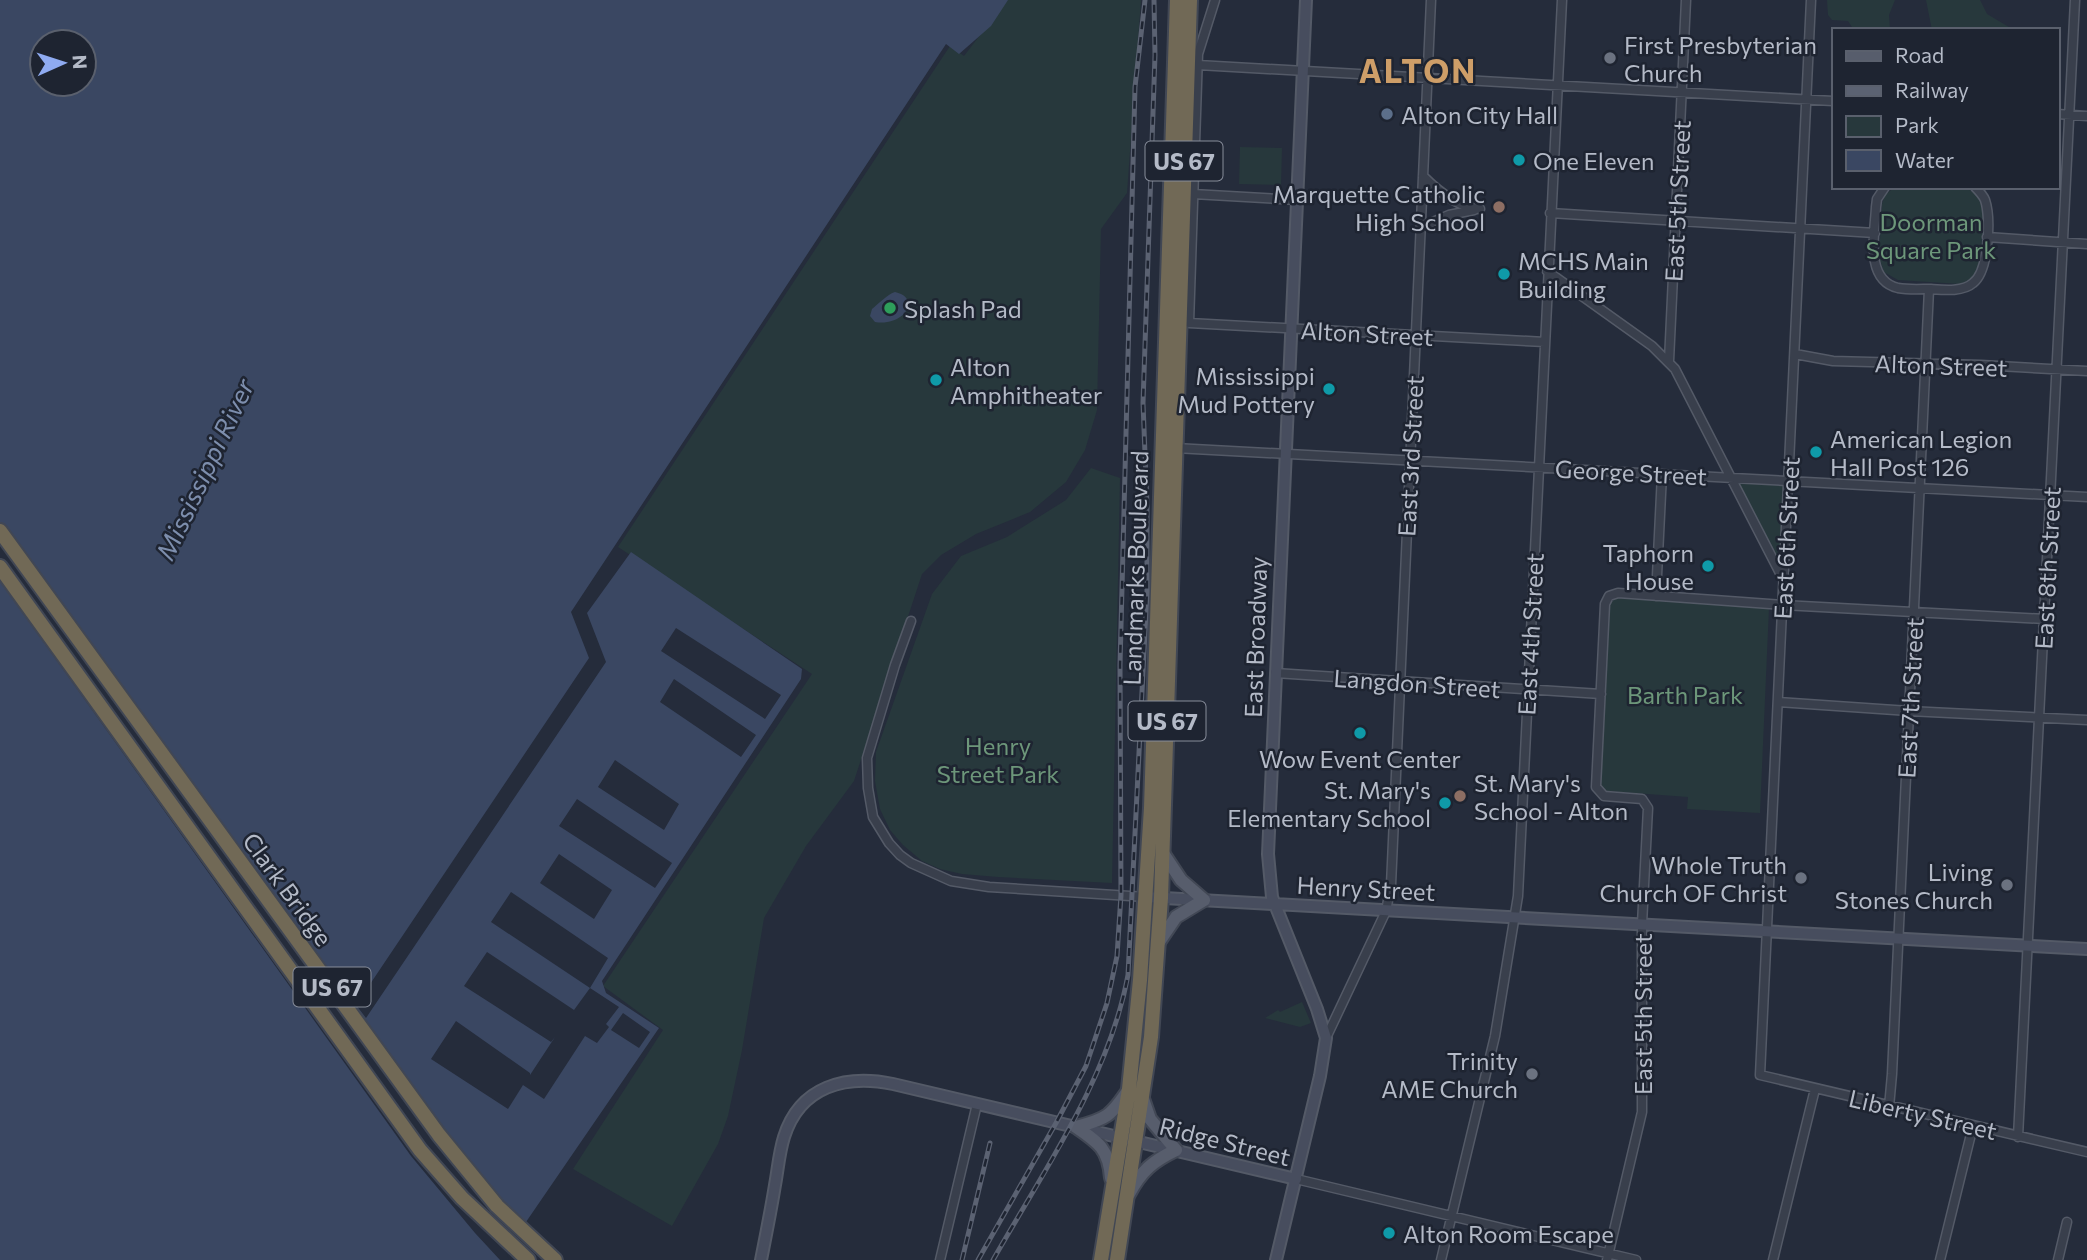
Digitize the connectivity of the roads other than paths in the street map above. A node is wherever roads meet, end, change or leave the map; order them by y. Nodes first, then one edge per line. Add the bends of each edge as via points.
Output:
1 (1177, 0) edge
2 (1190, 0) edge
3 (1215, 0) edge
4 (1306, 0) edge
5 (1431, 0) edge
6 (1562, 0) edge
7 (1686, 0) edge
8 (1811, 0) edge
9 (2075, 0) edge
10 (1198, 65) junction
11 (1303, 72) junction
12 (1428, 79) junction
13 (1557, 85) junction
14 (1682, 93) junction
15 (1806, 100) junction
16 (1832, 101) edge
17 (2059, 114) edge
18 (2069, 115) junction
19 (2087, 116) edge
20 (1423, 176) junction
21 (1976, 189) edge
22 (1883, 190) edge
23 (1193, 194) junction
24 (1297, 200) junction
25 (1550, 214) junction
26 (1676, 221) junction
27 (1421, 227) junction
28 (1800, 228) junction
29 (1875, 233) junction
30 (1987, 237) junction
31 (2062, 243) junction
32 (2087, 244) edge
33 (1547, 271) junction
34 (1929, 289) junction
35 (1291, 328) junction
36 (1415, 336) junction
37 (1545, 342) junction
38 (1795, 354) junction
39 (1669, 361) junction
40 (1925, 363) junction
41 (2056, 370) junction
42 (2087, 372) edge
43 (1175, 448) junction
44 (1285, 453) junction
45 (1409, 459) junction
46 (1539, 466) junction
47 (1662, 474) junction
48 (1732, 478) junction
49 (1788, 481) junction
50 (1920, 487) junction
51 (2050, 494) junction
52 (2087, 497) edge
53 (0, 531) edge
54 (0, 567) edge
55 (1784, 581) junction
56 (1656, 596) junction
57 (1783, 605) junction
58 (1914, 613) junction
59 (2045, 619) junction
60 (911, 621) dead end
61 (1275, 673) junction
62 (1399, 683) junction
63 (1528, 690) junction
64 (1601, 694) junction
65 (1778, 702) junction
66 (1909, 711) junction
67 (2040, 718) junction
68 (2087, 720) edge
69 (1163, 853) junction
70 (1146, 897) junction
71 (1161, 898) junction
72 (1204, 901) junction
73 (1275, 904) junction
74 (1385, 911) junction
75 (1514, 917) junction
76 (1642, 925) junction
77 (1766, 932) junction
78 (1899, 939) junction
79 (1156, 946) junction
80 (2029, 946) junction
81 (2087, 949) edge
82 (1326, 1038) junction
83 (1760, 1075) joint
84 (1815, 1089) junction
85 (1135, 1091) junction
86 (977, 1104) junction
87 (1889, 1107) junction
88 (1973, 1126) junction
89 (1076, 1127) junction
90 (2018, 1136) junction
91 (1120, 1138) junction
92 (1135, 1141) junction
93 (1176, 1150) junction
94 (2087, 1152) edge
95 (1296, 1179) junction
96 (1112, 1194) junction
97 (1128, 1197) junction
98 (1452, 1216) junction
99 (2067, 1222) dead end
100 (1608, 1257) edge
101 (528, 1260) edge
102 (555, 1260) edge
103 (761, 1260) edge
104 (940, 1260) edge
105 (1101, 1260) edge
106 (1117, 1260) edge
107 (1276, 1260) edge
108 (1441, 1260) edge
109 (1636, 1260) edge
110 (1773, 1260) edge
111 (1940, 1260) edge
112 (2058, 1260) edge

1 - 70 highway, Landmarks Boulevard / US 67
2 - 43 highway, Landmarks Boulevard / US 67
3 - 10 street
4 - 11 street, East Broadway
5 - 12 street, East 3rd Street
6 - 13 street, East 4th Street
7 - 14 street, East 5th Street
8 - 15 street, East 6th Street
9 - 18 street, East 8th Street
10 - 11 street
10 - 23 street
11 - 12 street
11 - 24 street, East Broadway
12 - 13 street
12 - 20 street, East 3rd Street
13 - 14 street
13 - 25 street, East 4th Street
14 - 15 street
14 - 26 street, East 5th Street
15 - 16 street
15 - 28 street, East 6th Street
17 - 18 street
18 - 19 street
18 - 31 street, East 8th Street
20 - 27 street, East 3rd Street
20 - 27 street via 1445,195 1480,209
21 - 30 street via 1985,201
22 - 29 street via 1876,207
23 - 24 street
23 - 35 street, Alton Street via 1189,323
24 - 35 street, East Broadway
25 - 26 street
25 - 33 street, East 4th Street
26 - 28 street
26 - 39 street, East 5th Street
27 - 36 street, East 3rd Street
28 - 29 street
28 - 38 street, East 6th Street
29 - 34 street via 1876,268 1885,281 1892,286
30 - 31 street
30 - 34 street via 1982,271 1973,284 1960,289
31 - 32 street
31 - 41 street, East 8th Street
33 - 37 street, East 4th Street
33 - 39 street
34 - 40 street, East 7th Street
35 - 36 street, Alton Street
35 - 44 street, East Broadway
36 - 37 street, Alton Street
36 - 45 street, East 3rd Street
37 - 46 street, East 4th Street
38 - 40 street, Alton Street via 1833,361
38 - 49 street, East 6th Street
39 - 48 street
40 - 41 street, Alton Street
40 - 50 street, East 7th Street
41 - 42 street, Alton Street
41 - 51 street, East 8th Street
43 - 44 street, George Street
43 - 69 highway, Landmarks Boulevard / US 67
44 - 45 street, George Street
44 - 61 street, East Broadway
45 - 46 street, George Street
45 - 62 street, East 3rd Street
46 - 47 street, George Street
46 - 63 street, East 4th Street
47 - 48 street, George Street
47 - 56 street
48 - 49 street, George Street
48 - 55 street
49 - 50 street, George Street
49 - 55 street, East 6th Street
50 - 51 street, George Street
50 - 58 street, East 7th Street
51 - 52 street, George Street
51 - 59 street, East 8th Street
53 - 102 highway, Clark Bridge / US 67 via 463,1166 497,1206
54 - 101 highway, Clark Bridge / US 67 via 420,1150 462,1198
55 - 57 street, East 6th Street
56 - 57 street
56 - 64 street, East 5th Street via 1609,596
57 - 58 street
57 - 65 street, East 6th Street
58 - 59 street
58 - 66 street, East 7th Street
59 - 67 street, East 8th Street
60 - 70 street, Henry Street via 867,758 873,817 900,855 951,881
61 - 62 street, Langdon Street
61 - 73 street, East Broadway via 1268,854
62 - 63 street, Langdon Street
62 - 74 street, East 3rd Street via 1391,885
63 - 64 street, Langdon Street
63 - 75 street, East 4th Street
64 - 76 street, East 5th Street via 1596,787 1604,796 1642,799 1648,805
65 - 66 street
65 - 77 street, East 6th Street
66 - 67 street
66 - 78 street, East 7th Street
67 - 68 street
67 - 80 street, East 8th Street
69 - 71 highway, Landmarks Boulevard / US 67
69 - 72 main road via 1181,880
70 - 71 street, Henry Street
70 - 85 highway, Landmarks Boulevard / US 67
71 - 72 street, Henry Street
71 - 79 highway, Landmarks Boulevard / US 67
72 - 73 street, Henry Street
72 - 79 main road via 1176,917
73 - 74 street, Henry Street
73 - 82 street, East Broadway
74 - 75 street, Henry Street
74 - 82 street, East 3rd Street
75 - 76 street, Henry Street
75 - 98 street, East 4th Street via 1495,1037
76 - 77 street, Henry Street
76 - 100 street, East 5th Street via 1642,1112
77 - 78 street, Henry Street
77 - 83 street, East 6th Street
78 - 80 street, Henry Street
78 - 87 street, East 7th Street
79 - 85 highway, Landmarks Boulevard / US 67 via 1151,1037
80 - 81 street, Henry Street
80 - 90 street, East 8th Street
82 - 95 street, East Broadway
83 - 84 street, Liberty Street
84 - 87 street, Liberty Street
84 - 110 street
85 - 89 main road via 1114,1112
85 - 91 highway, Landmarks Boulevard / US 67
85 - 92 highway, Landmarks Boulevard / US 67
85 - 93 main road via 1150,1119
86 - 89 street, Ridge Street
86 - 103 street, Ridge Street via 860,1079 829,1086 807,1100 785,1134
86 - 104 street
87 - 88 street, Liberty Street
88 - 90 street, Liberty Street
88 - 111 street
89 - 91 street, Ridge Street
89 - 96 main road via 1100,1145 1110,1162
90 - 94 street, Liberty Street
91 - 92 street, Ridge Street
91 - 96 highway, Landmarks Boulevard / US 67
92 - 93 street, Ridge Street
92 - 97 highway, Landmarks Boulevard / US 67
93 - 95 street, Ridge Street
93 - 97 main road via 1143,1170
95 - 98 street, Ridge Street
95 - 107 street, East Broadway
96 - 105 highway, Landmarks Boulevard / US 67
97 - 106 highway, Landmarks Boulevard / US 67
98 - 100 street, Ridge Street
98 - 108 street, East 4th Street
99 - 112 street
100 - 109 street, Ridge Street

